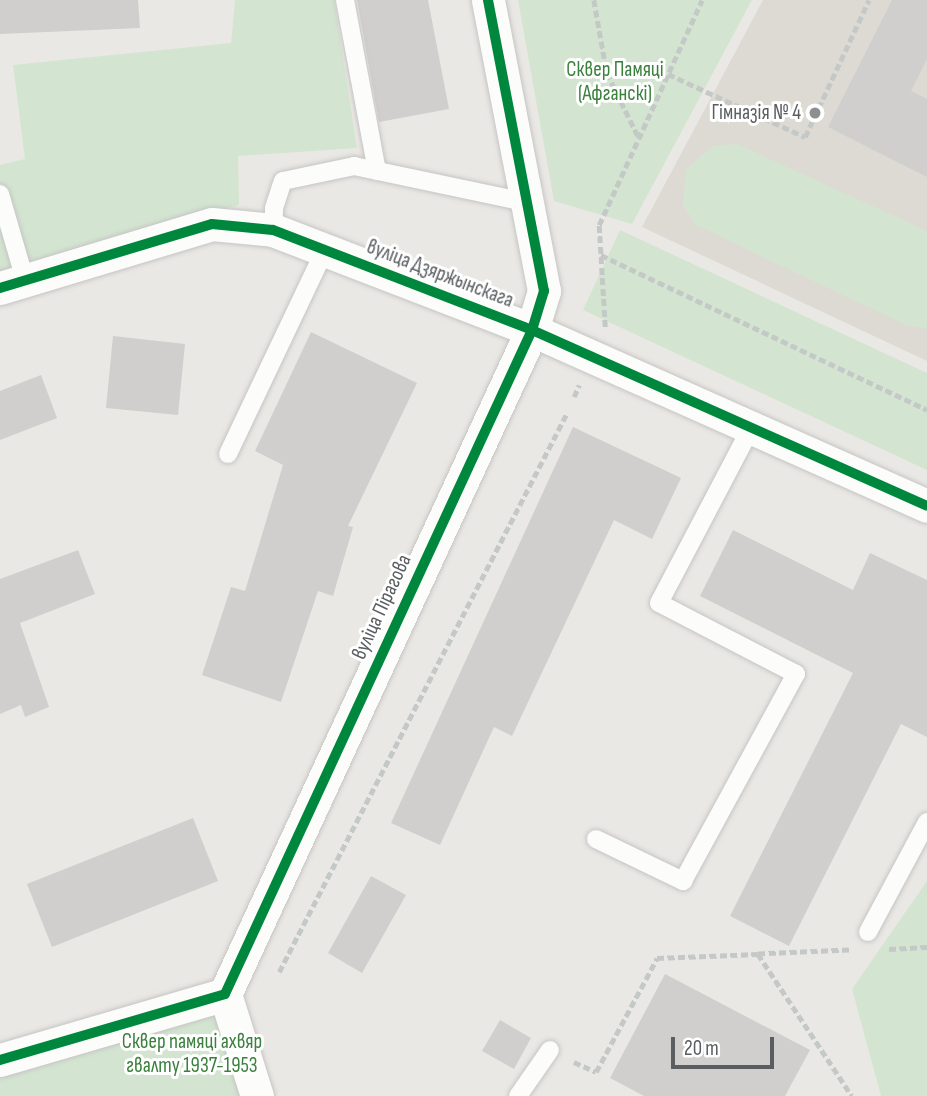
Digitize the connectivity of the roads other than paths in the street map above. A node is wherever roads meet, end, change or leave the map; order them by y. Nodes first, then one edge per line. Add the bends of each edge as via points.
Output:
1 (345, 0) edge
2 (488, 0) edge
3 (377, 172) junction
4 (0, 194) edge
5 (529, 203) junction
6 (273, 230) junction
7 (325, 250) junction
8 (12, 284) edge
9 (532, 330) junction
10 (751, 428) junction
11 (228, 454) dead end
12 (927, 506) edge
13 (927, 821) edge
14 (596, 839) dead end
15 (868, 944) road end
16 (225, 994) junction
17 (550, 1050) road end
18 (0, 1060) edge
19 (257, 1096) edge
20 (518, 1096) edge

1 - 3 lane
2 - 5 street, вуліца Пірагова
3 - 5 lane
3 - 6 lane via 354,166 283,181
4 - 8 lane
5 - 9 street, вуліца Пірагова via 544,291
6 - 7 street, вуліца Дзяржынскага
6 - 8 street, вуліца Дзяржынскага via 212,225
7 - 9 street, вуліца Дзяржынскага
7 - 11 lane
9 - 10 street, вуліца Дзяржынскага
9 - 16 street, вуліца Пірагова
10 - 12 street, вуліца Дзяржынскага
10 - 14 lane via 659,603 796,674 683,881
13 - 15 lane
16 - 18 street
16 - 19 street
17 - 20 lane

